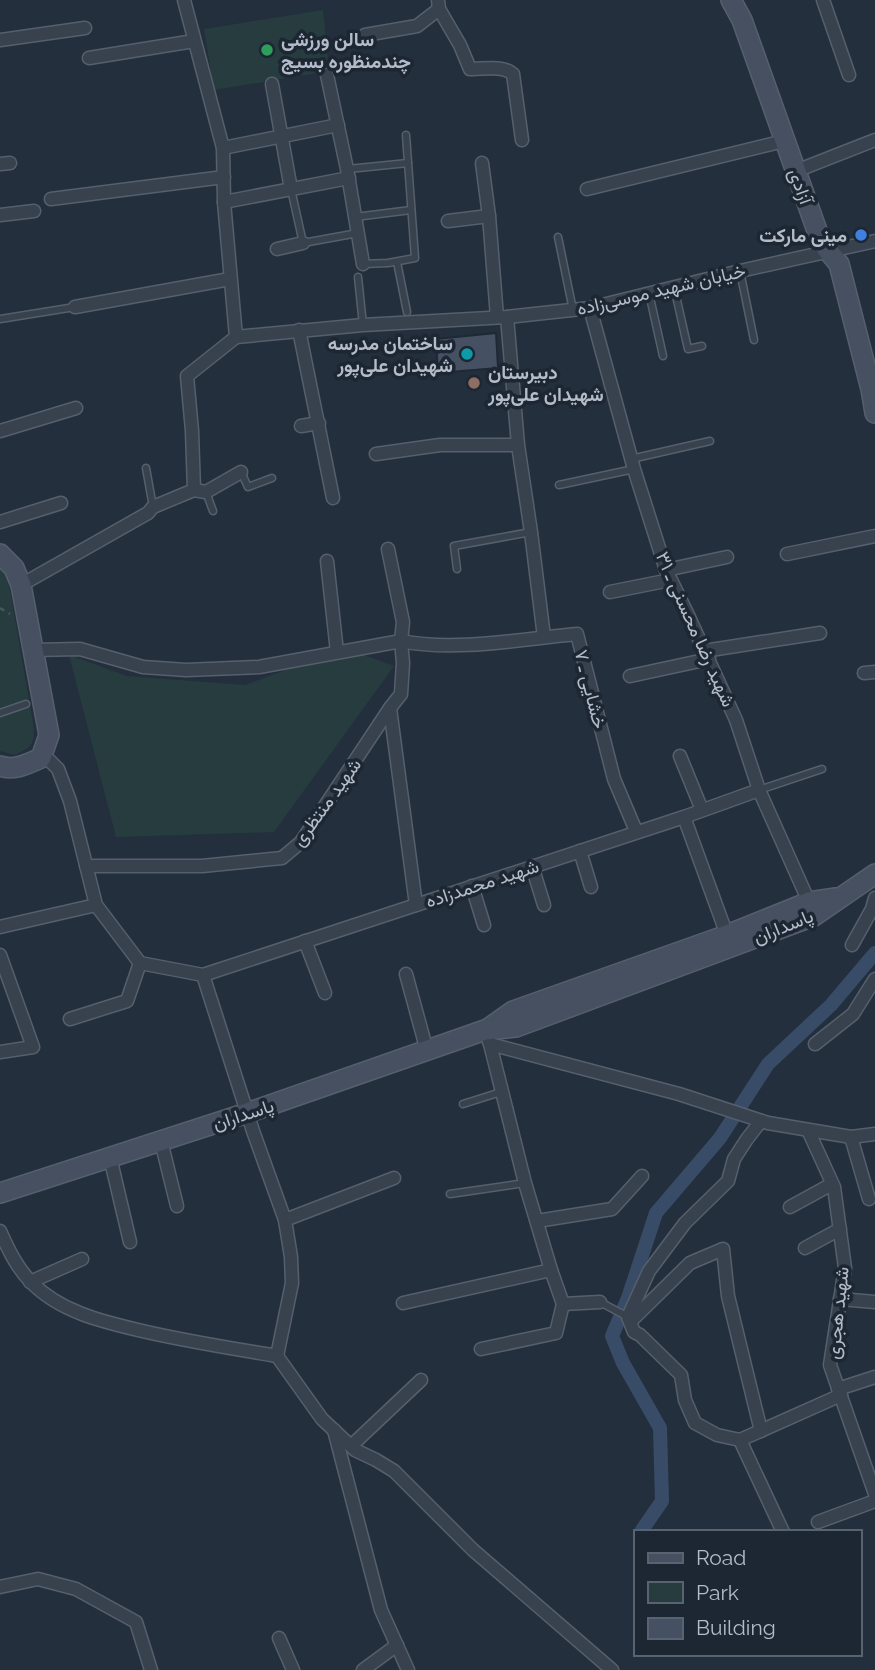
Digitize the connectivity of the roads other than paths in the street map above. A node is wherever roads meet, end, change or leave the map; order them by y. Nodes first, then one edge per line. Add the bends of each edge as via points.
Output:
1 (184, 0) edge
2 (731, 0) edge
3 (823, 0) edge
4 (439, 5) edge
5 (85, 28) dead end
6 (365, 34) dead end
7 (0, 40) edge
8 (194, 41) junction
9 (89, 58) dead end
10 (327, 75) dead end
11 (849, 75) dead end
12 (272, 85) dead end
13 (338, 125) junction
14 (406, 135) dead end
15 (281, 136) junction
16 (875, 139) edge
17 (522, 140) dead end
18 (784, 141) junction
19 (223, 148) junction
20 (408, 163) junction
21 (482, 163) dead end
22 (796, 171) junction
23 (348, 173) junction
24 (224, 177) junction
25 (291, 189) junction
26 (587, 189) dead end
27 (51, 199) dead end
28 (225, 202) junction
29 (411, 210) junction
30 (34, 211) dead end
31 (0, 215) edge
32 (489, 216) junction
33 (355, 217) junction
34 (448, 221) dead end
35 (358, 233) junction
36 (558, 237) dead end
37 (875, 241) edge
38 (303, 243) junction
39 (277, 249) dead end
40 (828, 252) junction
41 (397, 262) junction
42 (363, 264) joint
43 (740, 271) junction
44 (358, 277) dead end
45 (230, 279) junction
46 (674, 287) junction
47 (649, 293) junction
48 (75, 307) joint
49 (590, 308) junction
50 (573, 310) junction
51 (407, 312) dead end
52 (502, 317) junction
53 (0, 319) edge
54 (363, 325) junction
55 (299, 330) junction
56 (236, 337) junction
57 (754, 340) dead end
58 (702, 346) dead end
59 (663, 356) dead end
60 (873, 389) edge
61 (76, 408) dead end
62 (875, 413) edge
63 (319, 423) junction
64 (302, 426) dead end
65 (0, 430) edge
66 (710, 441) dead end
67 (518, 445) junction
68 (376, 454) dead end
69 (633, 464) junction
70 (146, 468) dead end
71 (241, 472) joint
72 (272, 478) dead end
73 (559, 485) dead end
74 (200, 491) junction
75 (333, 498) dead end
76 (61, 503) dead end
77 (153, 507) junction
78 (213, 511) dead end
79 (0, 522) edge
80 (531, 533) junction
81 (875, 536) edge
82 (388, 549) dead end
83 (0, 554) edge
84 (787, 554) dead end
85 (727, 557) dead end
86 (327, 561) dead end
87 (457, 569) dead end
88 (668, 575) junction
89 (21, 585) junction
90 (610, 592) dead end
91 (820, 633) dead end
92 (544, 637) junction
93 (401, 641) junction
94 (33, 650) junction
95 (337, 652) junction
96 (706, 655) junction
97 (630, 676) dead end
98 (26, 704) dead end
99 (390, 708) junction
100 (0, 713) edge
101 (42, 753) junction
102 (680, 756) dead end
103 (0, 766) edge
104 (822, 769) dead end
105 (759, 790) junction
106 (702, 810) junction
107 (684, 817) junction
108 (636, 831) junction
109 (580, 850) junction
110 (86, 866) junction
111 (532, 866) junction
112 (875, 874) edge
113 (472, 886) junction
114 (591, 887) dead end
115 (840, 897) junction
116 (875, 898) edge
117 (809, 902) junction
118 (96, 905) junction
119 (416, 905) junction
120 (544, 905) dead end
121 (484, 925) dead end
122 (0, 927) edge
123 (726, 935) junction
124 (305, 941) junction
125 (852, 945) dead end
126 (0, 955) edge
127 (140, 963) junction
128 (406, 974) dead end
129 (203, 975) junction
130 (875, 979) edge
131 (325, 993) dead end
132 (70, 1019) dead end
133 (487, 1037) junction
134 (815, 1044) dead end
135 (426, 1051) junction
136 (0, 1052) edge
137 (501, 1092) junction
138 (463, 1104) dead end
139 (247, 1113) junction
140 (757, 1120) junction
141 (808, 1130) junction
142 (875, 1135) edge
143 (851, 1138) junction
144 (161, 1141) junction
145 (110, 1157) junction
146 (642, 1176) dead end
147 (394, 1178) dead end
148 (525, 1183) junction
149 (832, 1184) junction
150 (0, 1193) edge
151 (450, 1194) dead end
152 (869, 1199) dead end
153 (177, 1206) dead end
154 (790, 1207) dead end
155 (285, 1220) junction
156 (537, 1221) junction
157 (840, 1229) junction
158 (0, 1231) edge
159 (130, 1242) dead end
160 (805, 1248) dead end
161 (82, 1259) dead end
162 (551, 1270) junction
163 (30, 1282) junction
164 (840, 1299) junction
165 (600, 1302) joint
166 (875, 1302) edge
167 (403, 1303) dead end
168 (563, 1304) junction
169 (629, 1319) junction
170 (481, 1349) dead end
171 (277, 1356) junction
172 (875, 1377) edge
173 (421, 1380) dead end
174 (840, 1392) junction
175 (334, 1430) junction
176 (761, 1431) junction
177 (740, 1440) junction
178 (351, 1446) junction
179 (874, 1486) edge
180 (875, 1502) edge
181 (818, 1522) dead end
182 (782, 1530) edge
183 (0, 1587) edge
184 (279, 1638) dead end
185 (397, 1645) junction
186 (151, 1670) edge
187 (293, 1670) edge
188 (363, 1670) edge
189 (408, 1670) edge
190 (612, 1670) edge

1 - 8 street
2 - 18 street, آزادی
3 - 11 street
4 - 6 street via 417,26
4 - 17 street via 470,69 505,69 513,74
5 - 7 street
8 - 9 street
8 - 19 street
10 - 13 street
12 - 15 street
13 - 15 street
13 - 23 street
14 - 20 lane
15 - 19 street
15 - 25 street
16 - 22 street
18 - 22 street, آزادی
18 - 26 street
19 - 24 street
20 - 23 lane
20 - 29 lane
21 - 32 street
22 - 40 street, آزادی
23 - 25 street
23 - 33 street
24 - 27 street
24 - 28 street
25 - 28 street
25 - 38 lane
28 - 45 street
29 - 33 lane
29 - 41 lane via 415,258
30 - 31 street
32 - 34 street
32 - 52 street
33 - 35 street
35 - 38 lane
35 - 42 street
36 - 50 lane
37 - 40 street, خیابان شهید موسی‌زاده
38 - 39 street
40 - 43 street, خیابان شهید موسی‌زاده
40 - 60 street, آزادی via 839,264
41 - 42 lane
41 - 51 lane
43 - 46 street, خیابان شهید موسی‌زاده
43 - 57 lane
44 - 54 lane
45 - 48 street
45 - 56 street
46 - 47 street, خیابان شهید موسی‌زاده
46 - 58 lane via 688,349
47 - 49 street, خیابان شهید موسی‌زاده
47 - 59 lane
48 - 53 lane
49 - 50 street, خیابان شهید موسی‌زاده
49 - 69 street, شهید رضا محسنی ـ ۳۱
50 - 52 street, خیابان شهید موسی‌زاده
52 - 54 street, خیابان شهید موسی‌زاده
52 - 67 street
54 - 55 street, خیابان شهید موسی‌زاده
55 - 56 street, خیابان شهید موسی‌زاده
55 - 63 street
56 - 74 street via 187,376
60 - 62 street, آزادی
61 - 65 street
63 - 64 street
63 - 75 street
66 - 69 lane
67 - 68 street via 432,445
67 - 80 street
69 - 73 lane
69 - 88 street, شهید رضا محسنی ـ ۳۱
70 - 77 lane
71 - 72 lane via 248,487
71 - 74 street
74 - 77 street
74 - 78 lane
76 - 79 street
77 - 89 street
80 - 87 lane via 454,546
80 - 92 street
81 - 84 street
82 - 93 street, شهید منتظری via 403,622
83 - 89 street via 15,568
85 - 88 street
86 - 95 street
88 - 90 street
88 - 96 street, شهید رضا محسنی ـ ۳۱
89 - 94 street
91 - 96 street
92 - 93 street, خشایی ـ ۷ via 420,645
92 - 108 street, خشایی ـ ۷ via 577,634 614,779
93 - 95 street, خشایی ـ ۷
93 - 99 street, شهید منتظری via 401,694
94 - 95 street, خشایی ـ ۷ via 80,649 143,667 186,670 259,667
94 - 101 street via 49,735
96 - 97 street
96 - 105 street, شهید رضا محسنی ـ ۳۱ via 736,720
98 - 100 lane
99 - 110 street, شهید منتظری via 302,842 282,858 202,866
99 - 119 street
101 - 103 street via 41,758 22,767
101 - 110 street via 58,769
102 - 106 street
104 - 105 lane
105 - 106 street, شهید محمدزاده
105 - 117 street, شهید رضا محسنی ـ ۳۱
106 - 107 street, شهید محمدزاده
107 - 108 street, شهید محمدزاده
107 - 123 street
108 - 109 street, شهید محمدزاده
109 - 111 street, شهید محمدزاده
109 - 114 street
110 - 118 street
111 - 113 street, شهید محمدزاده
111 - 120 street
112 - 115 street, پاسداران
113 - 119 street, شهید محمدزاده
113 - 121 street
115 - 117 street, پاسداران
115 - 133 street, پاسداران via 814,916
116 - 125 street
117 - 123 street, پاسداران
118 - 122 street
118 - 127 street
119 - 124 street, شهید محمدزاده
123 - 133 street, پاسداران via 513,1011
124 - 129 street, شهید محمدزاده
124 - 131 street
126 - 136 street via 33,1047
127 - 129 street
127 - 132 street via 127,1001
128 - 135 street
129 - 139 street
130 - 134 street via 853,1014
133 - 135 street, پاسداران
133 - 137 street
133 - 140 street
135 - 139 street, پاسداران
137 - 138 lane
137 - 148 street
139 - 144 street, پاسداران
139 - 155 street
140 - 141 street
140 - 169 street via 734,1159 728,1181 685,1223 649,1271
141 - 143 street
141 - 149 street, شهید هجری
142 - 143 street
143 - 152 street
144 - 145 street, پاسداران
144 - 153 street
145 - 150 street, پاسداران
145 - 159 street
146 - 156 street via 612,1209
147 - 155 street
148 - 151 lane
148 - 156 street
149 - 154 street
149 - 157 street, شهید هجری
155 - 171 street via 292,1283
156 - 162 street
157 - 160 street
157 - 164 street, شهید هجری via 845,1268
158 - 163 street
161 - 163 street
162 - 167 street
162 - 168 street
163 - 171 street via 54,1301 99,1320
164 - 166 street
164 - 174 street, شهید هجری via 830,1366
165 - 168 street
165 - 169 lane
168 - 170 street via 556,1333
169 - 176 street via 690,1262 723,1250 728,1296
169 - 177 street via 634,1332 681,1375 695,1423
171 - 175 street
172 - 174 street
173 - 178 street
174 - 176 street
174 - 179 street, شهید هجری
175 - 178 street
175 - 185 street via 382,1610
176 - 177 street
177 - 182 street
178 - 190 street via 394,1471 473,1550
180 - 181 street
183 - 186 street via 38,1579 76,1589 136,1622
184 - 187 street
185 - 188 street
185 - 189 street

